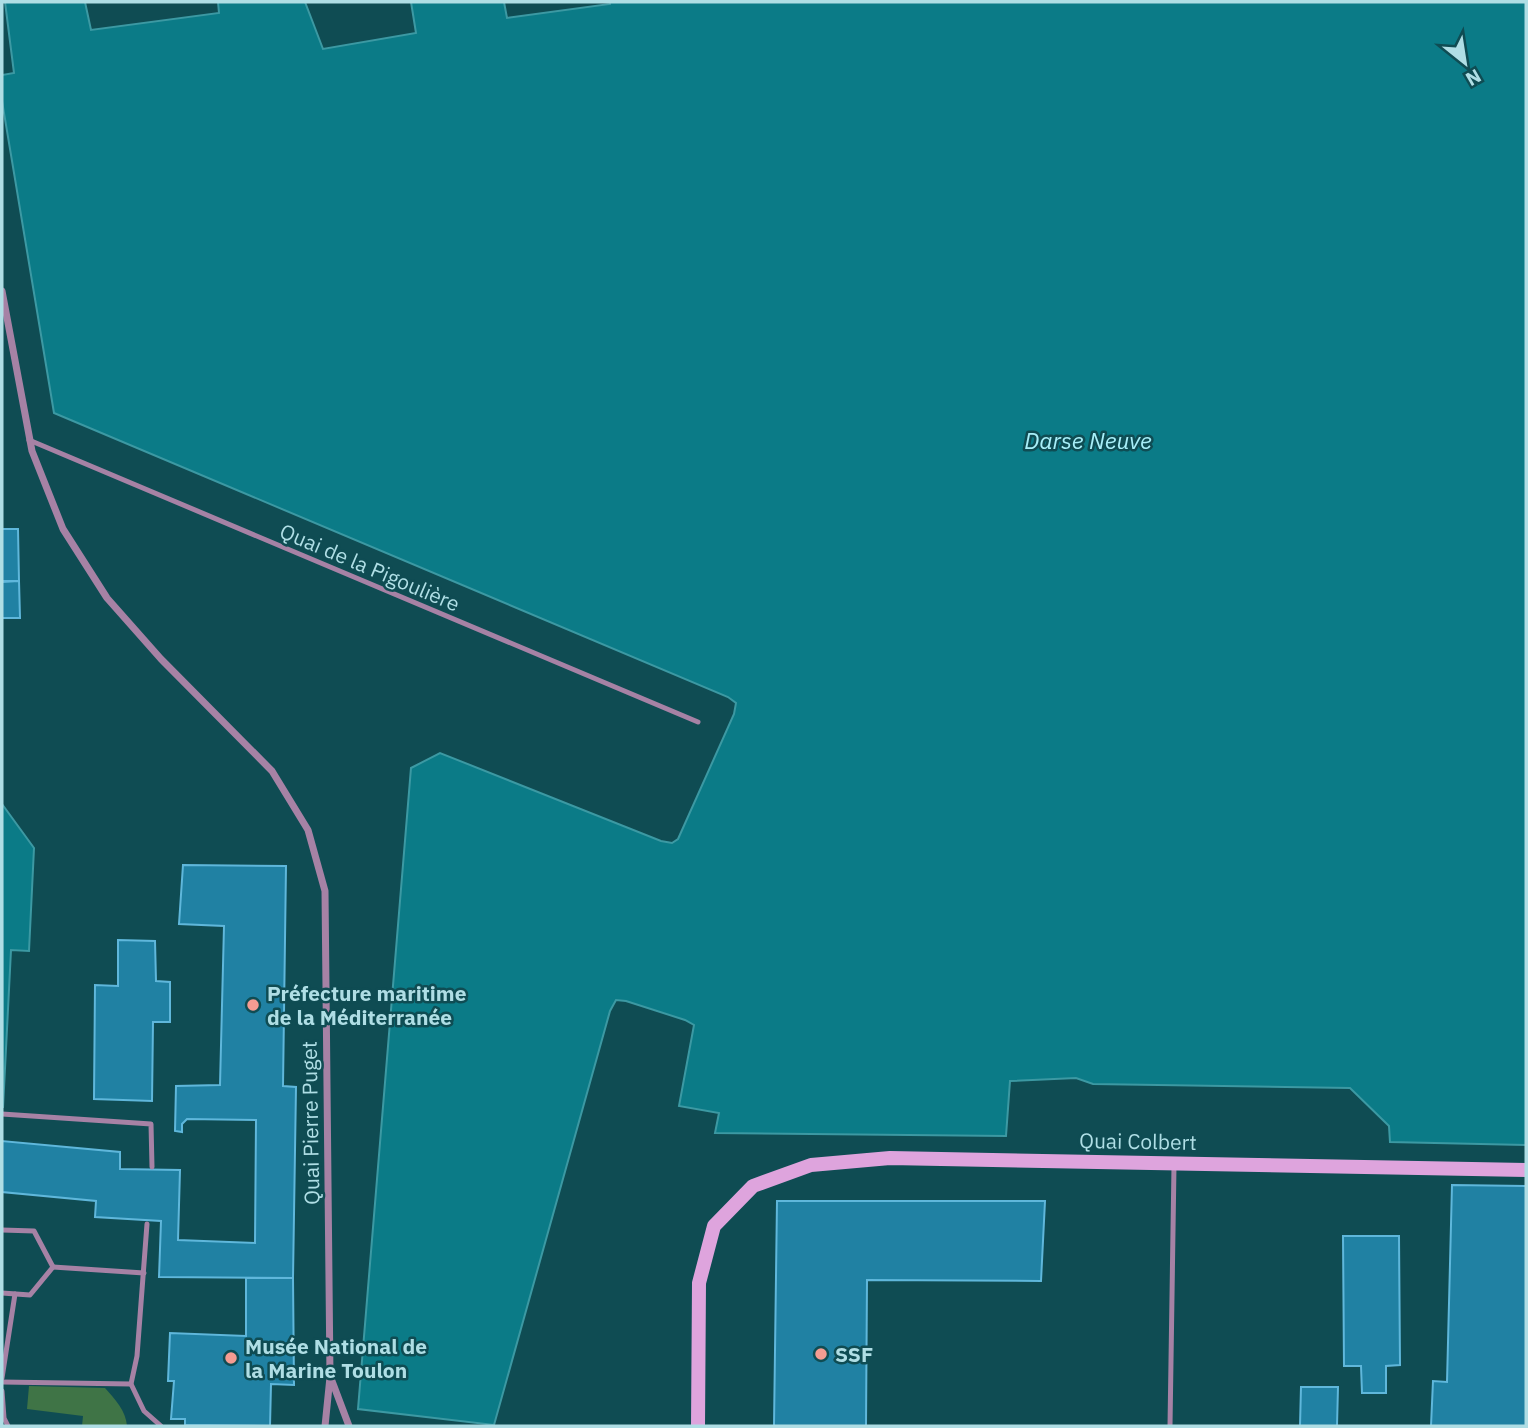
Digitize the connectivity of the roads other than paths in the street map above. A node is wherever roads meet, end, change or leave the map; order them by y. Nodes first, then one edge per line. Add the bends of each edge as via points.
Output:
1 (2, 291) edge
2 (29, 440) junction
3 (698, 722) dead end
4 (2, 1114) edge
5 (1174, 1163) junction
6 (152, 1167) dead end
7 (1526, 1170) edge
8 (147, 1224) dead end
9 (2, 1230) edge
10 (53, 1268) junction
11 (144, 1273) junction
12 (2, 1293) edge
13 (15, 1294) junction
14 (330, 1377) junction
15 (2, 1380) edge
16 (131, 1384) junction
17 (2, 1391) edge
18 (8, 1426) edge
19 (161, 1426) edge
20 (325, 1426) edge
21 (349, 1426) edge
22 (698, 1426) edge
23 (1170, 1426) edge

1 - 2 street, Quai Pierre Puget
2 - 3 lane, Quai de la Pigoulière
2 - 14 street, Quai Pierre Puget via 63,529 107,598 272,771 308,830 325,891
4 - 6 lane via 151,1124
5 - 7 street, Quai Colbert
5 - 22 street, Quai Colbert via 890,1158 811,1165 753,1186 714,1226 699,1283
5 - 23 lane
8 - 11 lane
9 - 10 lane via 34,1231
10 - 11 lane
10 - 13 lane via 30,1295
11 - 16 lane
12 - 13 lane
13 - 15 lane
14 - 20 street
14 - 21 street
15 - 16 lane
16 - 19 lane via 144,1411
17 - 18 lane

